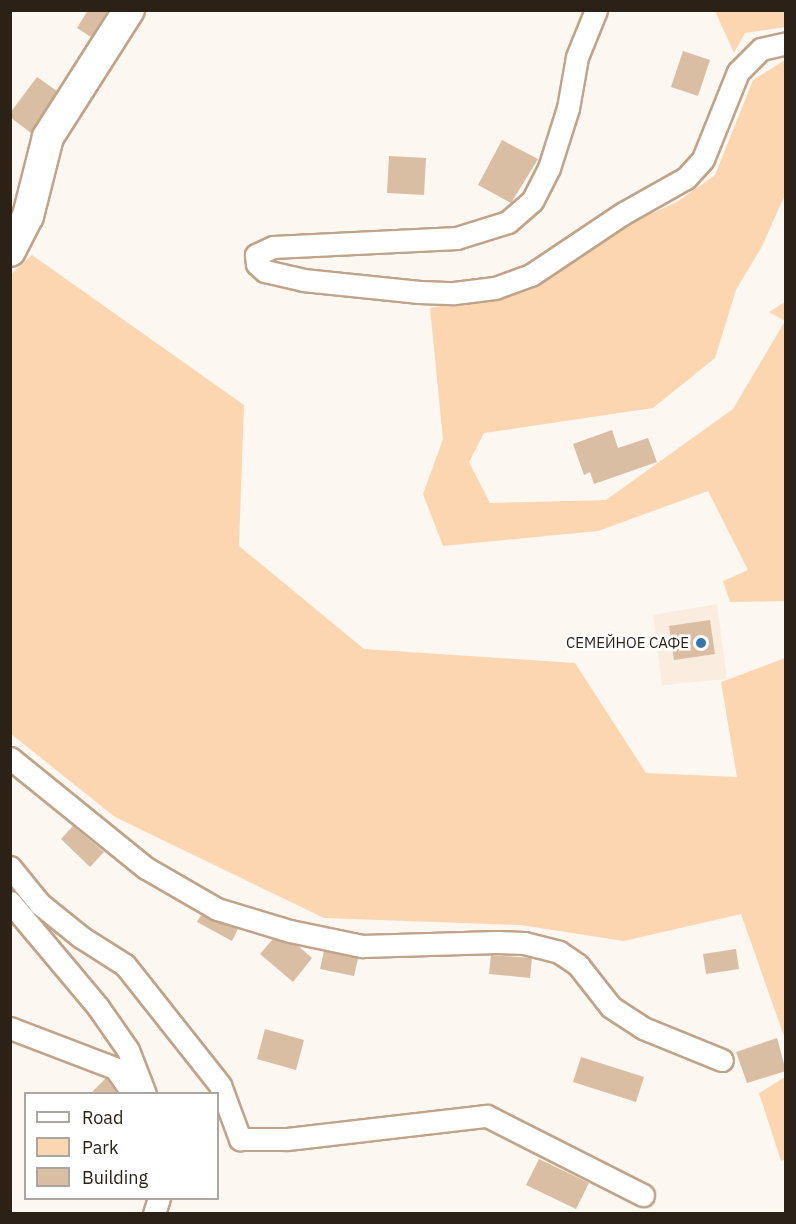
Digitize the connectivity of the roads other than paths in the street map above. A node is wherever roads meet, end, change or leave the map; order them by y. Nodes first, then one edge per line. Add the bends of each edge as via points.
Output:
1 (129, 10) edge
2 (596, 10) edge
3 (786, 43) edge
4 (10, 251) edge
5 (10, 758) edge
6 (10, 867) edge
7 (10, 902) edge
8 (10, 1028) edge
9 (722, 1060) dead end
10 (133, 1092) edge
11 (144, 1092) edge
12 (643, 1195) dead end

1 - 4 street via 48,137 28,216
2 - 3 street via 577,57 568,108 549,168 532,201 508,222 457,238 273,246 256,255 257,264 265,271 303,280 419,292 495,288 531,275 622,214 686,178 703,159 738,72 761,49
5 - 9 street via 146,868 217,909 290,931 362,946 497,942 559,951 578,965 611,1007 643,1028
6 - 12 street via 40,904 125,965 220,1085 240,1139 287,1139 486,1116
7 - 11 street via 98,1007 128,1050
8 - 10 street via 115,1068

